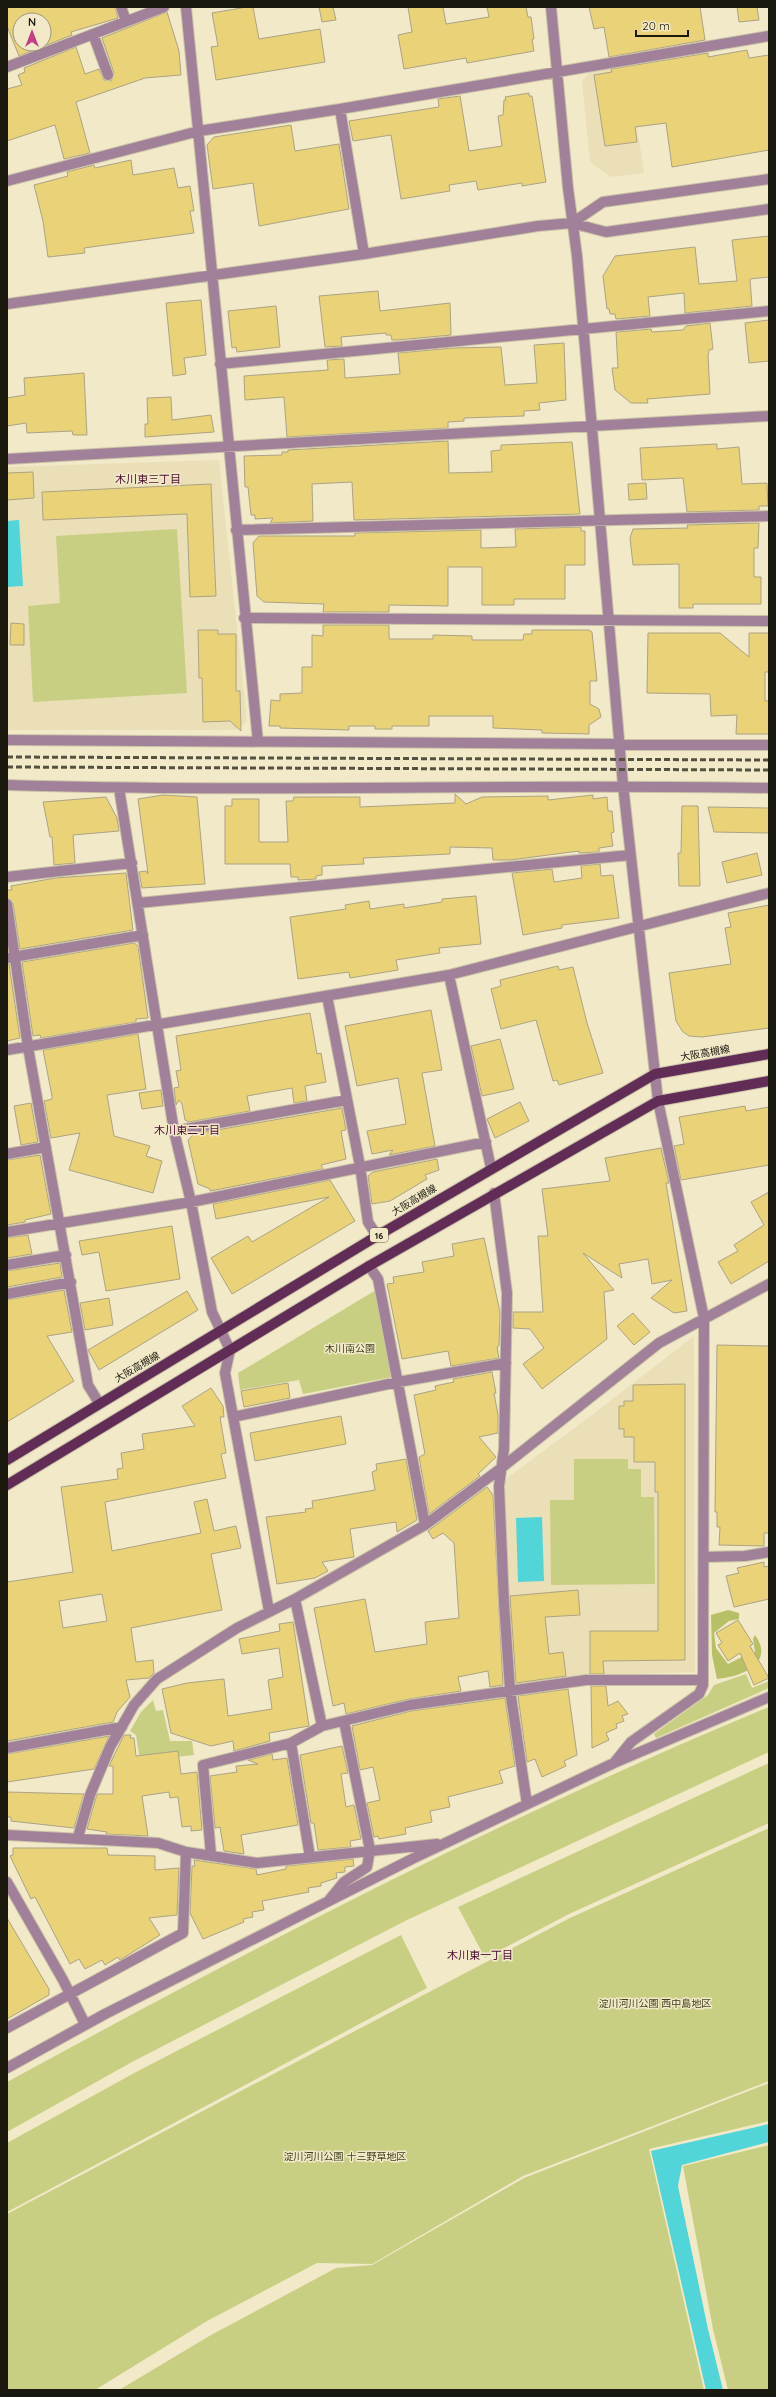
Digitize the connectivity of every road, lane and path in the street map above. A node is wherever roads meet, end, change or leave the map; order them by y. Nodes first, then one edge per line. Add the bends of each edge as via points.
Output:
1 (121, 7) edge
2 (164, 7) edge
3 (186, 7) edge
4 (551, 7) edge
5 (126, 21) junction
6 (93, 34) junction
7 (769, 36) edge
8 (7, 67) edge
9 (556, 70) junction
10 (108, 75) dead end
11 (340, 109) junction
12 (199, 131) junction
13 (769, 179) edge
14 (7, 181) edge
15 (769, 209) edge
16 (572, 223) junction
17 (364, 254) junction
18 (212, 275) junction
19 (7, 304) edge
20 (769, 311) edge
21 (583, 330) junction
22 (220, 364) junction
23 (769, 416) edge
24 (593, 426) junction
25 (229, 446) junction
26 (7, 459) edge
27 (769, 516) edge
28 (600, 520) junction
29 (236, 530) junction
30 (244, 618) junction
31 (609, 621) junction
32 (769, 621) edge
33 (7, 740) edge
34 (258, 742) junction
35 (620, 745) junction
36 (769, 745) edge
37 (7, 784) edge
38 (623, 785) junction
39 (119, 788) junction
40 (769, 788) edge
41 (630, 855) junction
42 (132, 863) junction
43 (7, 877) edge
44 (769, 893) edge
45 (138, 903) junction
46 (7, 904) edge
47 (638, 928) junction
48 (143, 934) junction
49 (11, 958) edge
50 (449, 975) junction
51 (327, 996) junction
52 (158, 1024) junction
53 (28, 1047) junction
54 (7, 1050) edge
55 (769, 1054) edge
56 (655, 1074) junction
57 (769, 1081) edge
58 (347, 1100) junction
59 (658, 1101) junction
60 (174, 1131) junction
61 (486, 1142) junction
62 (46, 1147) junction
63 (7, 1154) edge
64 (360, 1166) junction
65 (491, 1168) junction
66 (494, 1193) junction
67 (191, 1202) junction
68 (60, 1223) junction
69 (7, 1232) edge
70 (377, 1236) junction
71 (66, 1254) junction
72 (7, 1265) edge
73 (369, 1266) junction
74 (71, 1282) junction
75 (769, 1284) edge
76 (7, 1294) edge
77 (704, 1318) junction
78 (220, 1331) junction
79 (230, 1350) junction
80 (506, 1363) junction
81 (398, 1382) junction
82 (99, 1403) junction
83 (233, 1417) junction
84 (7, 1460) edge
85 (500, 1469) junction
86 (7, 1485) edge
87 (425, 1525) junction
88 (769, 1552) edge
89 (704, 1557) junction
90 (295, 1599) junction
91 (269, 1611) junction
92 (703, 1680) junction
93 (510, 1690) junction
94 (769, 1697) edge
95 (344, 1721) junction
96 (322, 1726) junction
97 (122, 1727) junction
98 (291, 1743) junction
99 (7, 1748) edge
100 (614, 1764) junction
101 (527, 1804) junction
102 (7, 1835) edge
103 (78, 1837) junction
104 (445, 1844) junction
105 (370, 1850) junction
106 (186, 1852) junction
107 (211, 1855) junction
108 (310, 1857) junction
109 (7, 1882) edge
110 (10, 1893) edge
111 (328, 1902) junction
112 (70, 1993) junction
113 (86, 2024) junction
114 (7, 2028) edge
115 (7, 2068) edge

1 - 5 street
2 - 5 street
3 - 12 street
4 - 9 street
5 - 6 street
6 - 8 street
6 - 10 street
7 - 9 street
9 - 11 street
9 - 16 street
11 - 12 street
11 - 17 street
12 - 14 street
12 - 18 street
13 - 16 street via 603,202
15 - 16 street via 606,232
16 - 17 street
16 - 21 street via 578,256
17 - 18 street
18 - 19 street
18 - 22 street
20 - 21 street
21 - 22 street
21 - 24 street
22 - 25 street
23 - 24 street
24 - 25 street
24 - 28 street
25 - 26 street
25 - 29 street
27 - 28 street
28 - 29 street
28 - 31 street
29 - 30 street
30 - 31 street
30 - 34 street
31 - 32 street
31 - 35 street
33 - 34 street
34 - 35 street
35 - 36 street
35 - 38 street
37 - 39 street
38 - 39 street
38 - 40 street
38 - 41 street
39 - 42 street
41 - 45 street
41 - 47 street
42 - 43 street
42 - 45 street
44 - 47 street
45 - 48 street
46 - 49 street
47 - 50 street
47 - 56 street
48 - 49 street
48 - 52 street
49 - 53 street
50 - 51 street
50 - 61 street
51 - 52 street
51 - 58 street
52 - 53 street
52 - 60 street
53 - 54 street
53 - 62 street
55 - 56 main road, 大阪高槻線 / 16
56 - 59 street
56 - 65 main road, 大阪高槻線 / 16
57 - 59 main road, 16
58 - 60 street
58 - 64 street
59 - 66 main road, 16
59 - 77 street
60 - 67 street
61 - 64 street
61 - 65 street
62 - 63 street
62 - 68 street
64 - 67 street
64 - 70 street via 368,1222
65 - 70 main road, 大阪高槻線 / 16
66 - 73 main road, 16
66 - 80 street via 507,1293
67 - 68 street
67 - 78 street via 212,1312
68 - 69 street
68 - 71 street
70 - 78 main road, 大阪高槻線 / 16
71 - 72 street
71 - 74 street
73 - 79 main road, 16
73 - 81 street via 378,1279
74 - 76 street
74 - 82 street via 88,1385
75 - 77 street
77 - 85 street via 659,1343
77 - 89 street
78 - 79 street
78 - 82 main road, 大阪高槻線 / 16
79 - 83 street via 224,1373
79 - 86 main road, 16
80 - 81 street
80 - 85 street via 504,1449
81 - 83 street
81 - 87 street
82 - 84 main road, 大阪高槻線 / 16
83 - 91 street
85 - 87 street
85 - 93 street via 504,1603
87 - 90 street
88 - 89 street via 745,1556
89 - 92 street
90 - 91 street
90 - 96 street
91 - 97 street via 156,1679 134,1705
92 - 93 street via 586,1680
92 - 100 street via 699,1694 631,1742
93 - 95 street via 410,1705
93 - 101 street
94 - 100 street
95 - 96 street
95 - 105 street
96 - 98 street
97 - 99 street
97 - 103 street via 110,1747 90,1795
98 - 107 street via 203,1765
98 - 108 street
100 - 101 street
101 - 104 street
102 - 103 street
103 - 106 street via 158,1843
104 - 105 street
104 - 111 street
105 - 108 street
105 - 111 street via 367,1867 344,1882
106 - 107 street
106 - 112 street via 183,1933
107 - 108 street via 257,1863
109 - 110 street
110 - 112 street
111 - 113 street
112 - 113 street
112 - 114 street
113 - 115 street

